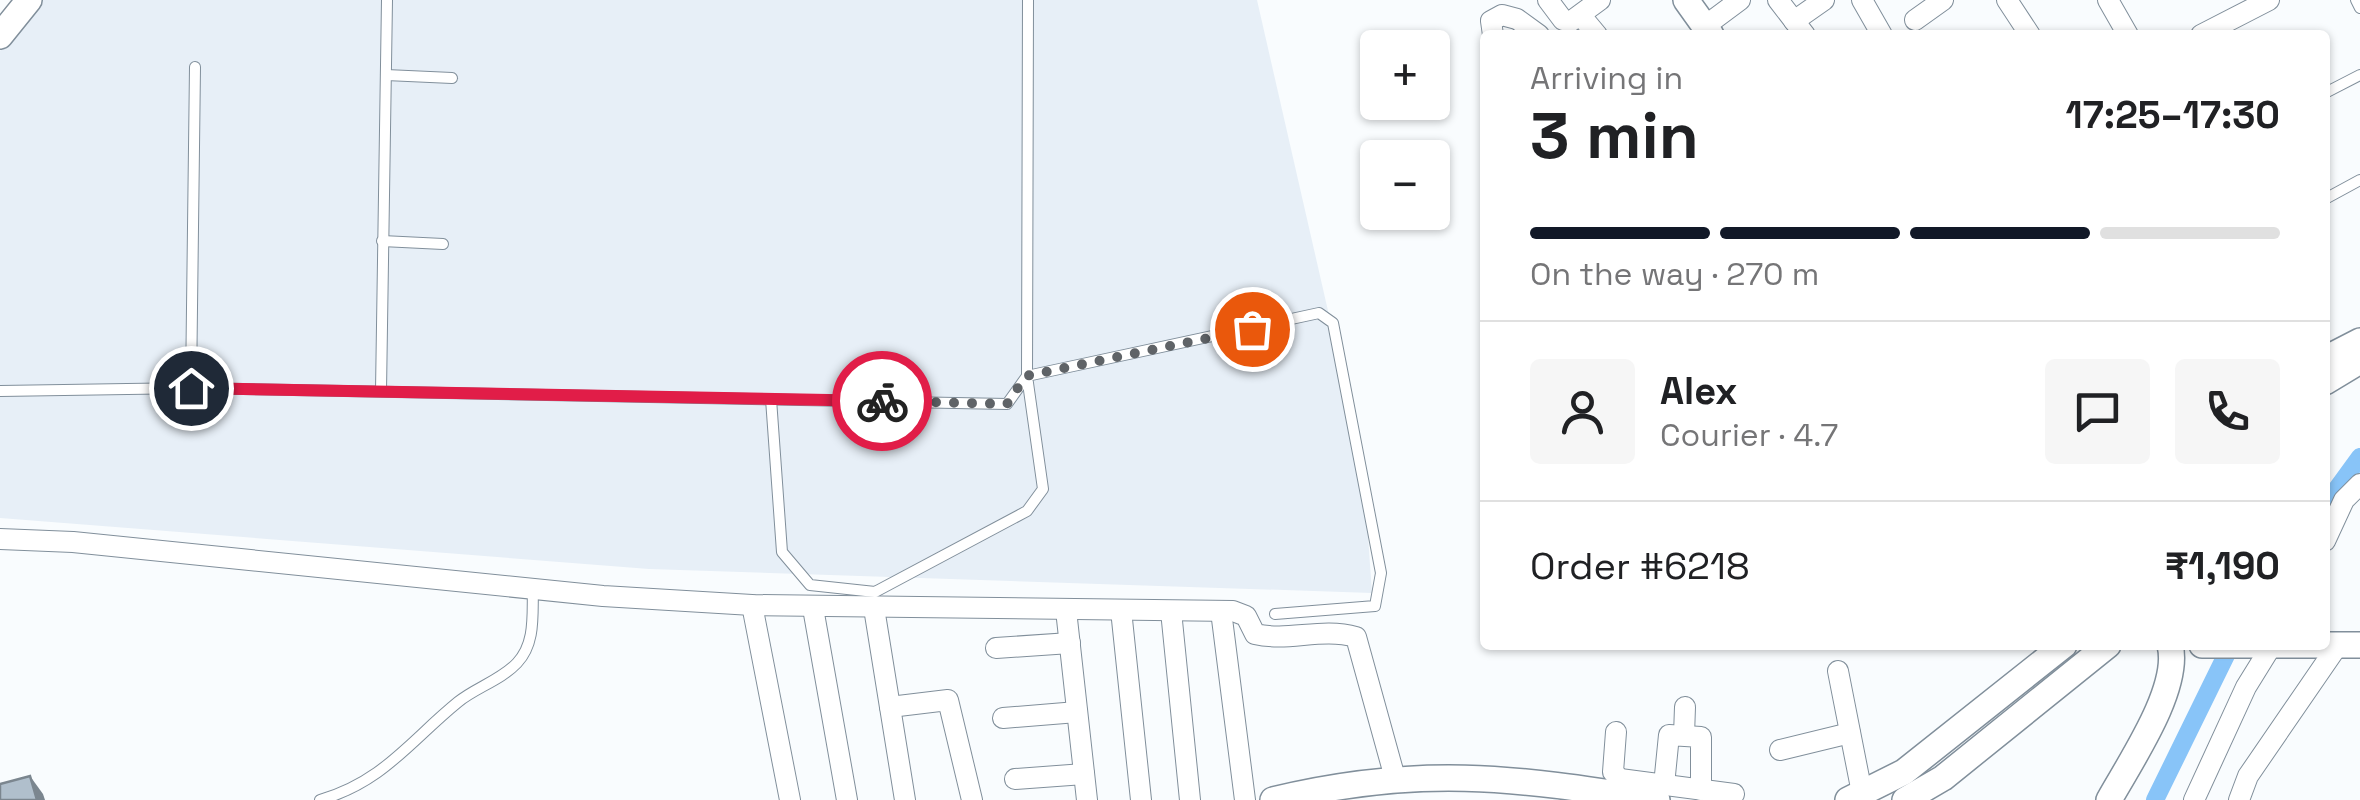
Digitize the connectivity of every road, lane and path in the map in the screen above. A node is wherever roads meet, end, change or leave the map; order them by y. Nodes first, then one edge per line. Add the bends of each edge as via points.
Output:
1 (29, 0) edge
2 (387, 0) edge
3 (1028, 0) edge
4 (1548, 0) edge
5 (1600, 0) edge
6 (1686, 0) edge
7 (1740, 0) edge
8 (1778, 0) edge
9 (1824, 0) edge
10 (1862, 0) edge
11 (1943, 0) edge
12 (2007, 0) edge
13 (2108, 0) edge
14 (2269, 0) edge
15 (2356, 0) edge
16 (2360, 8) edge
17 (1582, 16) junction
18 (1915, 20) dead end
19 (1800, 28) edge
20 (1492, 30) edge
21 (1532, 30) edge
22 (1593, 30) edge
23 (1708, 30) edge
24 (1879, 30) edge
25 (2026, 30) edge
26 (2125, 30) edge
27 (2211, 30) edge
28 (0, 36) edge
29 (195, 67) dead end
30 (2360, 75) edge
31 (386, 76) junction
32 (452, 78) dead end
33 (2330, 91) edge
34 (2360, 180) edge
35 (2330, 196) edge
36 (382, 241) junction
37 (443, 244) dead end
38 (2360, 342) edge
39 (2330, 357) edge
40 (2360, 361) edge
41 (1026, 376) junction
42 (2330, 379) edge
43 (191, 388) junction
44 (0, 391) edge
45 (381, 391) junction
46 (771, 399) junction
47 (2360, 484) edge
48 (2330, 531) edge
49 (0, 538) edge
50 (533, 589) junction
51 (752, 606) junction
52 (813, 608) junction
53 (874, 608) junction
54 (1066, 610) junction
55 (1121, 610) junction
56 (1170, 611) junction
57 (1221, 611) junction
58 (1275, 614) dead end
59 (1070, 642) junction
60 (2349, 645) edge
61 (996, 648) dead end
62 (2058, 650) edge
63 (2100, 650) edge
64 (2171, 650) edge
65 (2268, 650) edge
66 (1838, 671) dead end
67 (890, 707) junction
68 (1685, 707) dead end
69 (1077, 712) junction
70 (1003, 718) dead end
71 (1616, 732) dead end
72 (1850, 733) junction
73 (1684, 735) junction
74 (1780, 750) dead end
75 (1084, 774) junction
76 (1015, 779) dead end
77 (1403, 788) edge
78 (1676, 792) edge
79 (1734, 794) dead end
80 (1855, 797) edge
81 (320, 800) edge
82 (790, 800) edge
83 (846, 800) edge
84 (905, 800) edge
85 (972, 800) edge
86 (1087, 800) edge
87 (1141, 800) edge
88 (1190, 800) edge
89 (1245, 800) edge
90 (1273, 800) edge
91 (1904, 800) edge
92 (2109, 800) edge
93 (2194, 800) edge
94 (2239, 800) edge

1 - 28 street
2 - 31 lane
3 - 41 lane
4 - 17 street via 1563,20
5 - 17 street
6 - 23 street
7 - 23 street
8 - 19 street
9 - 19 street
10 - 24 street
11 - 18 street
12 - 25 street
13 - 26 street
14 - 27 street
15 - 16 lane
17 - 22 street
20 - 21 street via 1491,21 1502,16
29 - 43 lane
30 - 33 lane
31 - 32 lane
31 - 36 lane
34 - 35 lane
36 - 37 lane
36 - 45 lane
38 - 39 street
40 - 42 street
41 - 46 lane via 1007,404
41 - 46 lane via 1043,489 1027,510 876,592 810,585 782,552
41 - 58 lane via 1319,312 1333,323 1381,573 1375,606
43 - 44 lane
43 - 45 lane
45 - 46 lane
47 - 48 street
49 - 50 street
50 - 51 street
50 - 81 lane via 531,639 516,664 459,701 355,790
51 - 52 street
51 - 82 street
52 - 53 street
52 - 83 street
53 - 54 street
53 - 67 street
54 - 55 street
54 - 59 street
55 - 56 street
55 - 87 street
56 - 57 street
56 - 88 street
57 - 77 street via 1246,616 1254,634 1271,638 1333,630 1356,637
57 - 89 street
59 - 61 street
59 - 69 street
60 - 94 street via 2248,776
62 - 80 street via 1904,772
63 - 91 street via 1943,778
64 - 92 street via 2167,687
65 - 93 street
66 - 72 street
67 - 84 street
67 - 85 street via 948,700
68 - 73 street
69 - 70 street
69 - 75 street
71 - 78 street via 1617,777
72 - 74 street
72 - 80 street
73 - 78 street via 1668,737
73 - 78 street via 1704,738
75 - 76 street
75 - 86 street
77 - 78 street via 1519,778
77 - 90 street via 1336,785
78 - 79 street

